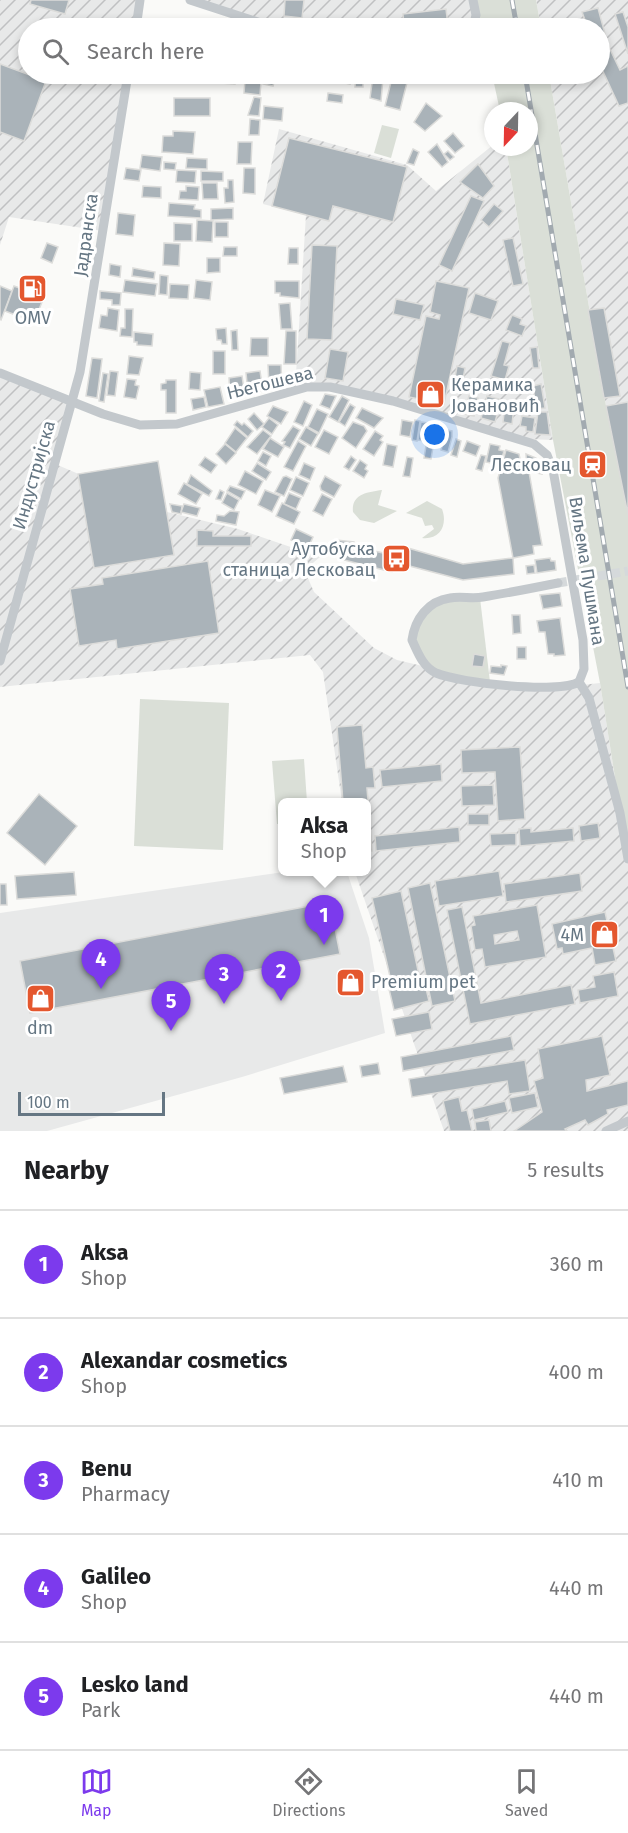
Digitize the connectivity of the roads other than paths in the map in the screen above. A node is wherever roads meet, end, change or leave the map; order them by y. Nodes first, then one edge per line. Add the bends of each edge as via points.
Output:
1 (140, 0) edge
2 (190, 0) edge
3 (473, 0) edge
4 (137, 18) edge
5 (245, 18) edge
6 (475, 18) edge
7 (126, 84) edge
8 (0, 373) edge
9 (72, 401) junction
10 (547, 455) joint
11 (558, 583) tunnel mouth
12 (0, 662) edge
13 (579, 682) junction
14 (628, 859) edge
15 (628, 1120) edge
16 (606, 1131) edge

1 - 4 street
2 - 5 street
3 - 6 street
7 - 9 street, Јадранска via 94,297
8 - 9 street, Његошева
9 - 10 street, Његошева via 124,421 156,427 307,387 330,387 525,439
9 - 12 street, Индустријска
10 - 13 street, Виљема Пушмана via 553,470 585,658
11 - 13 street, Виљема Пушмана via 480,598 451,597 439,601 418,620 412,640 426,666 443,675 532,687 563,688
13 - 14 street via 589,698 620,813
15 - 16 street

